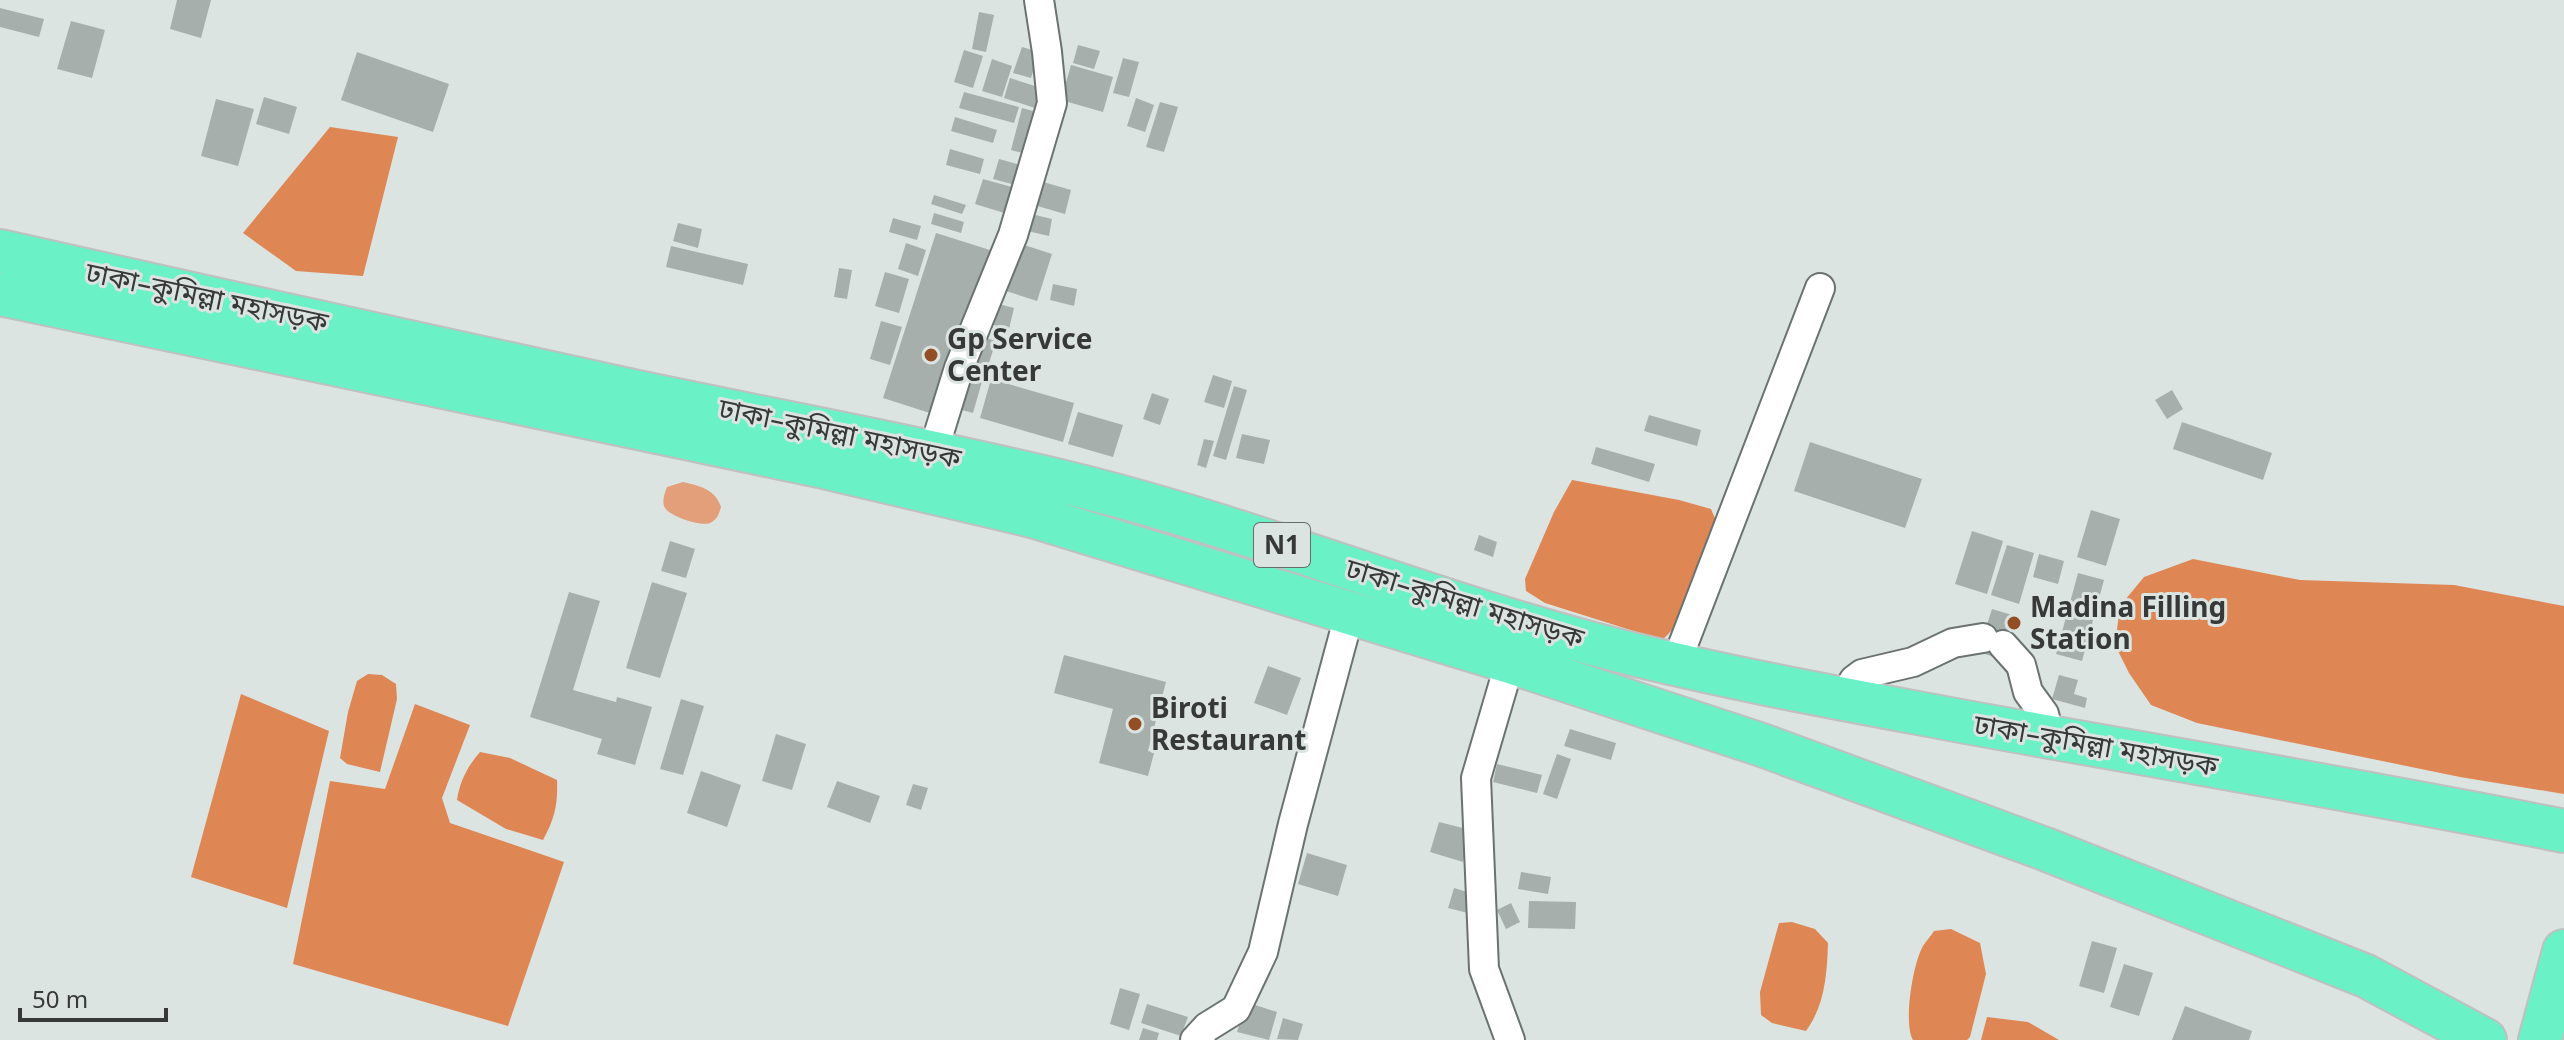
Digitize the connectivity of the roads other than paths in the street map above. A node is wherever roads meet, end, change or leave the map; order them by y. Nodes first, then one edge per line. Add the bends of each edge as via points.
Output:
1 (1039, 0) edge
2 (0, 251) edge
3 (1820, 288) dead end
4 (0, 294) edge
5 (635, 409) junction
6 (933, 452) junction
7 (1350, 612) junction
8 (1510, 662) junction
9 (1676, 663) junction
10 (1778, 686) junction
11 (1843, 699) junction
12 (2050, 737) junction
13 (1762, 745) junction
14 (2564, 831) edge
15 (2564, 951) edge
16 (1195, 1040) edge
17 (1510, 1040) edge
18 (2485, 1040) edge
19 (2540, 1040) edge

1 - 6 street via 1052,103 1013,235 959,368
2 - 5 highway, ঢাকা–কুমিল্লা মহাসড়ক / N1
3 - 9 street
4 - 5 highway, ঢাকা–কুমিল্লা মহাসড়ক / N1
5 - 6 highway, ঢাকা–কুমিল্লা মহাসড়ক / N1
5 - 7 highway, ঢাকা–কুমিল্লা মহাসড়ক / N1 via 824,467 1032,516
6 - 9 highway, ঢাকা–কুমিল্লা মহাসড়ক / N1 via 1233,529 1447,600
7 - 8 highway, ঢাকা–কুমিল্লা মহাসড়ক / N1
7 - 16 street via 1263,952 1236,1009
8 - 13 highway, ঢাকা–কুমিল্লা মহাসড়ক / N1
8 - 17 street via 1476,778 1484,969
9 - 10 highway, ঢাকা–কুমিল্লা মহাসড়ক / N1
10 - 11 highway, ঢাকা–কুমিল্লা মহাসড়ক / N1
10 - 13 highway
11 - 12 highway, ঢাকা–কুমিল্লা মহাসড়ক / N1
11 - 12 street via 1862,674 1913,662 1953,643 1993,641 2021,665
12 - 14 highway, ঢাকা–কুমিল্লা মহাসড়ক / N1
13 - 18 highway, ঢাকা–কুমিল্লা মহাসড়ক / N1 via 2366,976
15 - 19 highway

